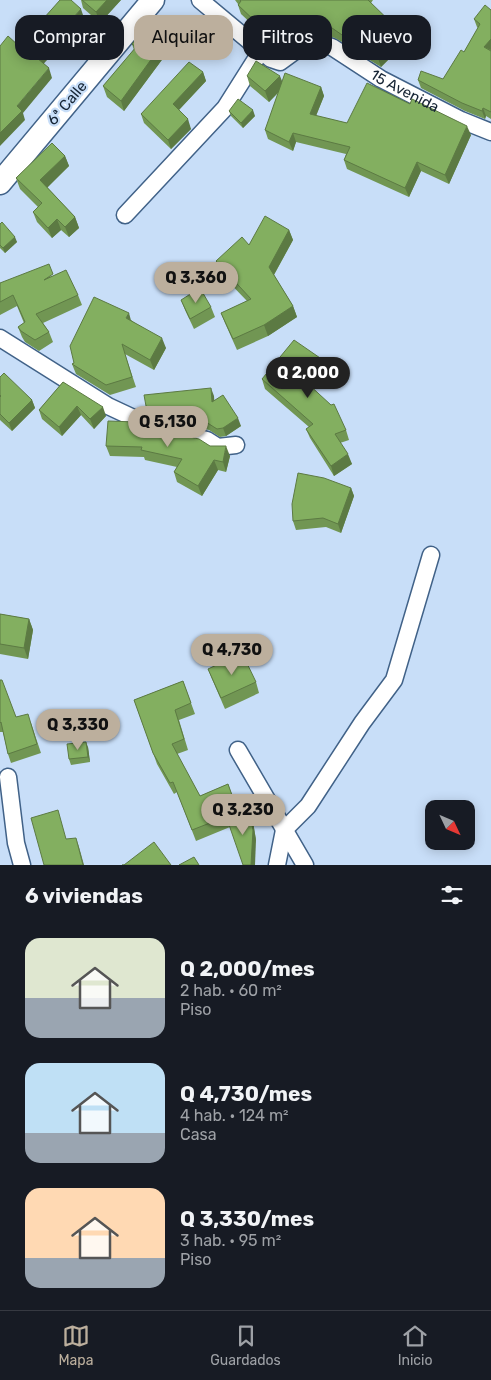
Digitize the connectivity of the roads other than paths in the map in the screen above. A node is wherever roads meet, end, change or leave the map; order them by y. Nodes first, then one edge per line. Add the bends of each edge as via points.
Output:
1 (153, 0) edge
2 (200, 0) edge
3 (243, 36) edge
4 (332, 47) edge
5 (255, 60) edge
6 (491, 132) edge
7 (0, 183) edge
8 (125, 215) dead end
9 (0, 338) edge
10 (236, 445) dead end
11 (431, 556) dead end
12 (238, 750) dead end
13 (8, 777) dead end
14 (284, 830) junction
15 (22, 865) edge
16 (277, 865) edge
17 (305, 865) edge

1 - 7 main road, 6ª Calle
2 - 3 street, 15 Avenida
4 - 6 street, 15 Avenida via 381,79
5 - 8 street via 225,108
9 - 10 street via 108,406 155,428 207,440 218,447
11 - 14 street via 394,680 308,806
12 - 14 street
13 - 15 street
14 - 16 street
14 - 17 street

